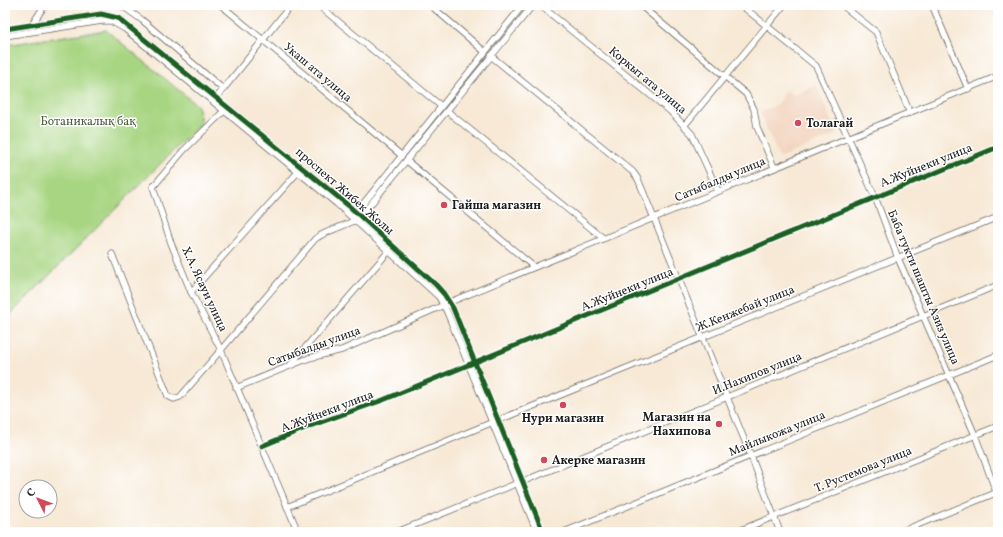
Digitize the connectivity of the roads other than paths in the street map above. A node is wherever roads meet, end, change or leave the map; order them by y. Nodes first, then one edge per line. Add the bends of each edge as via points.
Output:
1 (45, 5) edge
2 (121, 5) edge
3 (221, 5) edge
4 (291, 5) edge
5 (318, 5) edge
6 (430, 5) edge
7 (523, 5) edge
8 (533, 5) edge
9 (540, 5) edge
10 (640, 5) edge
11 (741, 5) edge
12 (784, 5) edge
13 (842, 5) edge
14 (932, 5) edge
15 (32, 24) junction
16 (767, 26) junction
17 (5, 29) edge
18 (26, 33) junction
19 (5, 36) edge
20 (264, 40) junction
21 (484, 51) junction
22 (491, 56) junction
23 (725, 76) junction
24 (998, 76) edge
25 (223, 89) junction
26 (968, 89) junction
27 (217, 96) junction
28 (441, 106) junction
29 (224, 111) junction
30 (446, 111) junction
31 (910, 113) junction
32 (684, 126) junction
33 (848, 138) junction
34 (998, 147) edge
35 (401, 155) junction
36 (407, 161) junction
37 (774, 167) junction
38 (298, 172) junction
39 (718, 191) junction
40 (875, 197) junction
41 (358, 214) junction
42 (998, 217) edge
43 (354, 219) junction
44 (653, 219) junction
45 (603, 238) junction
46 (389, 252) junction
47 (112, 254) dead end
48 (898, 258) junction
49 (534, 267) junction
50 (678, 279) junction
51 (998, 286) edge
52 (191, 292) junction
53 (450, 302) junction
54 (444, 305) junction
55 (924, 316) junction
56 (703, 337) junction
57 (221, 350) junction
58 (998, 355) edge
59 (476, 362) junction
60 (469, 364) junction
61 (290, 366) junction
62 (949, 375) junction
63 (236, 388) junction
64 (727, 397) junction
65 (499, 420) junction
66 (493, 422) junction
67 (998, 426) edge
68 (976, 436) junction
69 (262, 446) junction
70 (751, 456) junction
71 (521, 482) junction
72 (998, 494) edge
73 (287, 507) junction
74 (774, 517) junction
75 (298, 532) edge
76 (397, 532) edge
77 (537, 532) edge
78 (543, 532) edge
79 (564, 532) edge
80 (736, 532) edge
81 (780, 532) edge
82 (900, 532) edge

1 - 15 street
2 - 25 street
3 - 20 street, Укаш ата улица
4 - 20 street
5 - 28 street
6 - 21 street
7 - 21 street
8 - 22 street
9 - 32 street, Коркыт ата улица via 670,111
10 - 23 street
11 - 16 street, Баба тукти шашты Азиз улица
12 - 16 street
13 - 31 street via 876,32
14 - 26 street
15 - 17 street, проспект Жибек Жолы
15 - 18 street
15 - 27 street, проспект Жибек Жолы via 101,14 111,15
16 - 23 street
16 - 33 street, Баба тукти шашты Азиз улица via 816,66
18 - 19 street, проспект Жибек Жолы
18 - 29 street, проспект Жибек Жолы via 102,20 111,21 125,29
20 - 25 street
20 - 35 street, Укаш ата улица
21 - 28 street
22 - 30 street
22 - 44 street via 633,172
23 - 32 street
23 - 37 street via 746,94 754,109 757,127
24 - 26 street, Сатыбалды улица
25 - 27 street
26 - 31 street, Сатыбалды улица
27 - 41 street, проспект Жибек Жолы
28 - 35 street
29 - 38 street, проспект Жибек Жолы
29 - 52 street, Х.А. Ясауи улица via 183,151 154,187 171,243
30 - 36 street
30 - 45 street
31 - 33 street, Сатыбалды улица
32 - 39 street, Коркыт ата улица via 692,134
33 - 37 street, Сатыбалды улица
33 - 40 street, Баба тукти шашты Азиз улица
34 - 40 street, А.Жуйнеки улица
35 - 41 street
36 - 41 street
36 - 49 street
37 - 39 street, Сатыбалды улица
38 - 43 street, проспект Жибек Жолы
38 - 52 street
39 - 44 street, Сатыбалды улица
40 - 48 street, Баба тукти шашты Азиз улица
40 - 50 street, А.Жуйнеки улица
41 - 43 street, Х.А. Ясауи улица
41 - 53 street, проспект Жибек Жолы via 436,285
42 - 48 street, Ж.Кенжебай улица
43 - 46 street, проспект Жибек Жолы
43 - 57 street, Х.А. Ясауи улица via 315,238
44 - 45 street, Сатыбалды улица
44 - 50 street
45 - 49 street, Сатыбалды улица
46 - 54 street, проспект Жибек Жолы via 439,297
46 - 61 street
47 - 57 street via 168,396 174,399 180,396
48 - 55 street, Баба тукти шашты Азиз улица
48 - 56 street, Ж.Кенжебай улица
49 - 53 street, Сатыбалды улица
50 - 56 street
50 - 59 street, А.Жуйнеки улица
51 - 55 street, И.Нахипов улица
52 - 57 street, Х.А. Ясауи улица
53 - 59 street, проспект Жибек Жолы
54 - 60 street, проспект Жибек Жолы
54 - 61 street, Сатыбалды улица via 342,350 309,358
55 - 62 street, Баба тукти шашты Азиз улица
55 - 64 street, И.Нахипов улица
56 - 64 street
56 - 65 street, Ж.Кенжебай улица
57 - 63 street
58 - 62 street, Майлыкожа улица
59 - 60 street, А.Жуйнеки улица
59 - 65 street, проспект Жибек Жолы
60 - 66 street, проспект Жибек Жолы
60 - 69 street, А.Жуйнеки улица
61 - 63 street, Сатыбалды улица
62 - 68 street, Баба тукти шашты Азиз улица
62 - 70 street, Майлыкожа улица
63 - 69 street
64 - 70 street
64 - 71 street, И.Нахипов улица
65 - 71 street, проспект Жибек Жолы
66 - 71 street, проспект Жибек Жолы
66 - 73 street
67 - 68 street, Т. Рустемова улица
68 - 72 street, Баба тукти шашты Азиз улица
68 - 74 street, Т. Рустемова улица
69 - 73 street
70 - 74 street
70 - 79 street, Майлыкожа улица
71 - 76 street, И.Нахипов улица
71 - 77 street, проспект Жибек Жолы
71 - 78 street, проспект Жибек Жолы
72 - 82 street
73 - 75 street
74 - 80 street, Т. Рустемова улица
74 - 81 street

